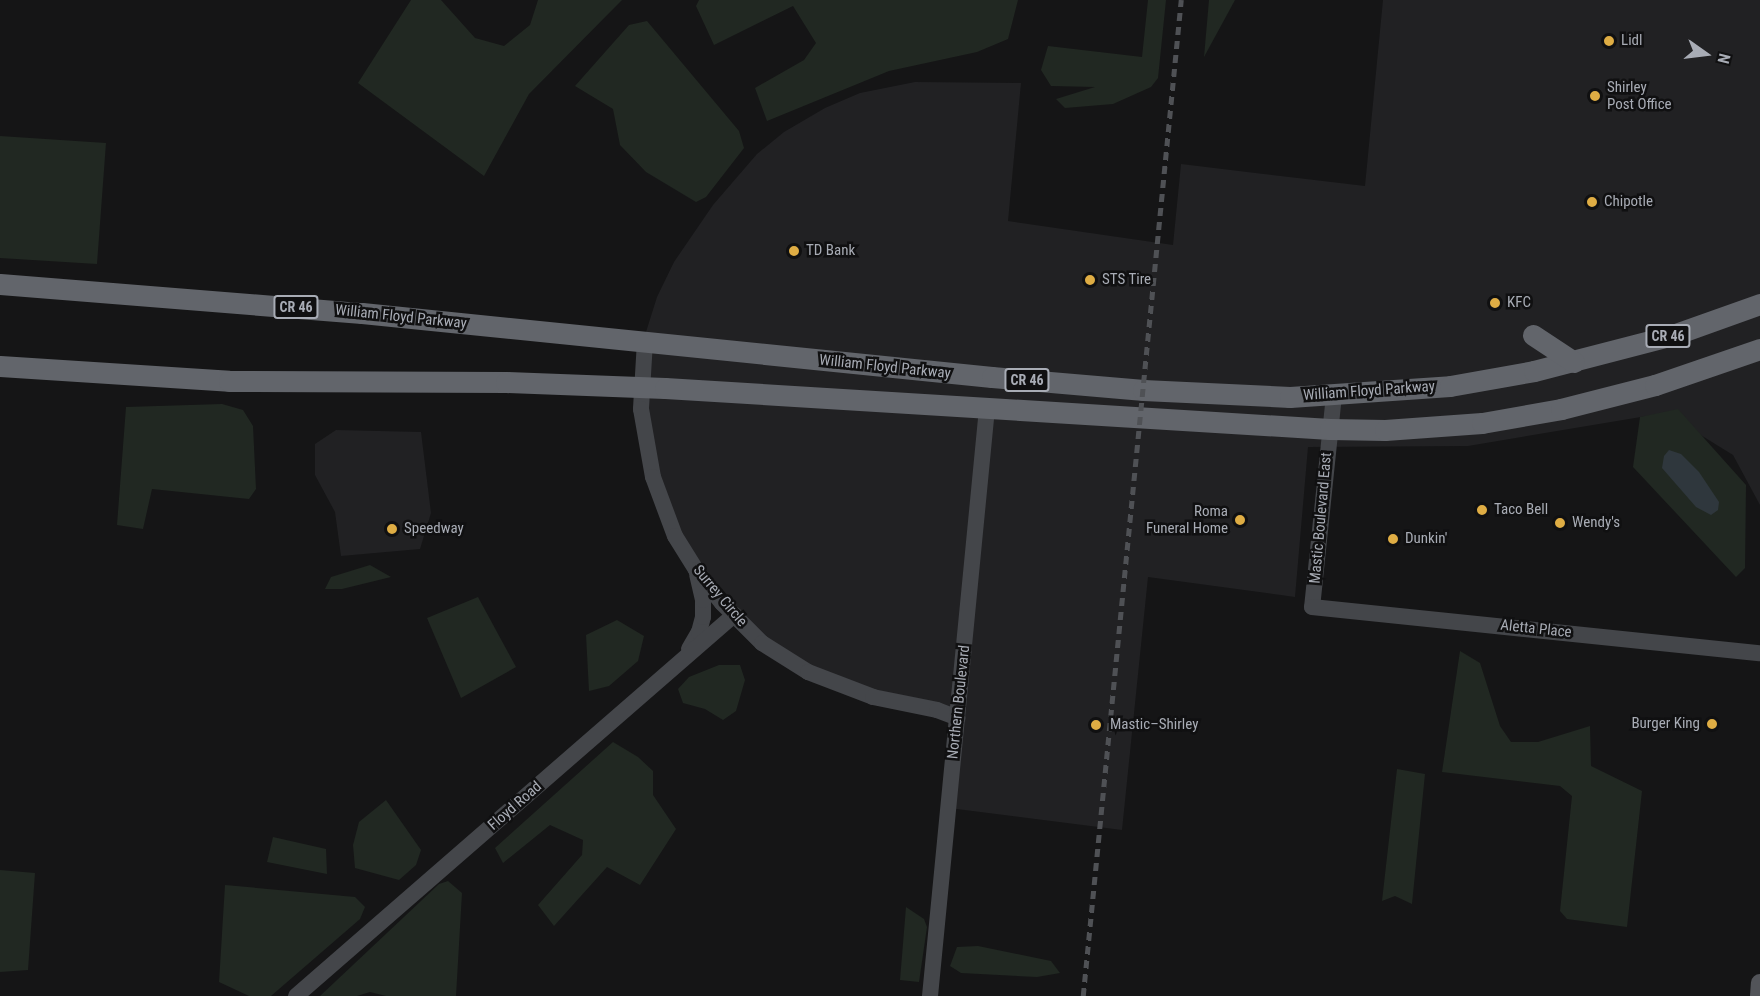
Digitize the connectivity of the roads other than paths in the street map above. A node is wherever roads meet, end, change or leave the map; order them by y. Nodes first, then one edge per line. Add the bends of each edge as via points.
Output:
1 (0, 284) edge
2 (1760, 304) edge
3 (1533, 335) dead end
4 (645, 341) junction
5 (1760, 349) edge
6 (1574, 362) junction
7 (0, 366) edge
8 (640, 388) junction
9 (1334, 395) junction
10 (987, 408) junction
11 (1330, 429) junction
12 (696, 570) junction
13 (1312, 607) joint
14 (734, 615) junction
15 (1760, 653) edge
16 (682, 660) junction
17 (958, 718) junction
18 (1760, 983) edge
19 (296, 996) edge
20 (930, 996) edge
21 (1759, 996) edge

1 - 4 highway, William Floyd Parkway / CR 46 via 318,309
2 - 6 highway, William Floyd Parkway / CR 46 via 1674,334
3 - 6 highway
4 - 8 street, Surrey Circle
4 - 9 highway, William Floyd Parkway / CR 46 via 907,370 1143,390 1254,396
5 - 11 highway, CR 46 via 1636,390 1515,418 1415,429
6 - 9 highway, William Floyd Parkway / CR 46 via 1450,386
7 - 8 highway, CR 46 via 230,381 534,383
8 - 10 highway, CR 46
8 - 12 street, Surrey Circle via 644,437 653,477 675,536
9 - 11 street, Mastic Boulevard East
10 - 11 highway, CR 46
10 - 17 street, Northern Boulevard
11 - 13 street, Mastic Boulevard East
12 - 14 street, Surrey Circle
12 - 16 street via 703,617
13 - 15 street, Aletta Place
14 - 16 street, Floyd Road
14 - 17 street, Surrey Circle via 762,643 823,679 873,697
16 - 19 street, Floyd Road
17 - 20 street, Northern Boulevard
18 - 21 main road

